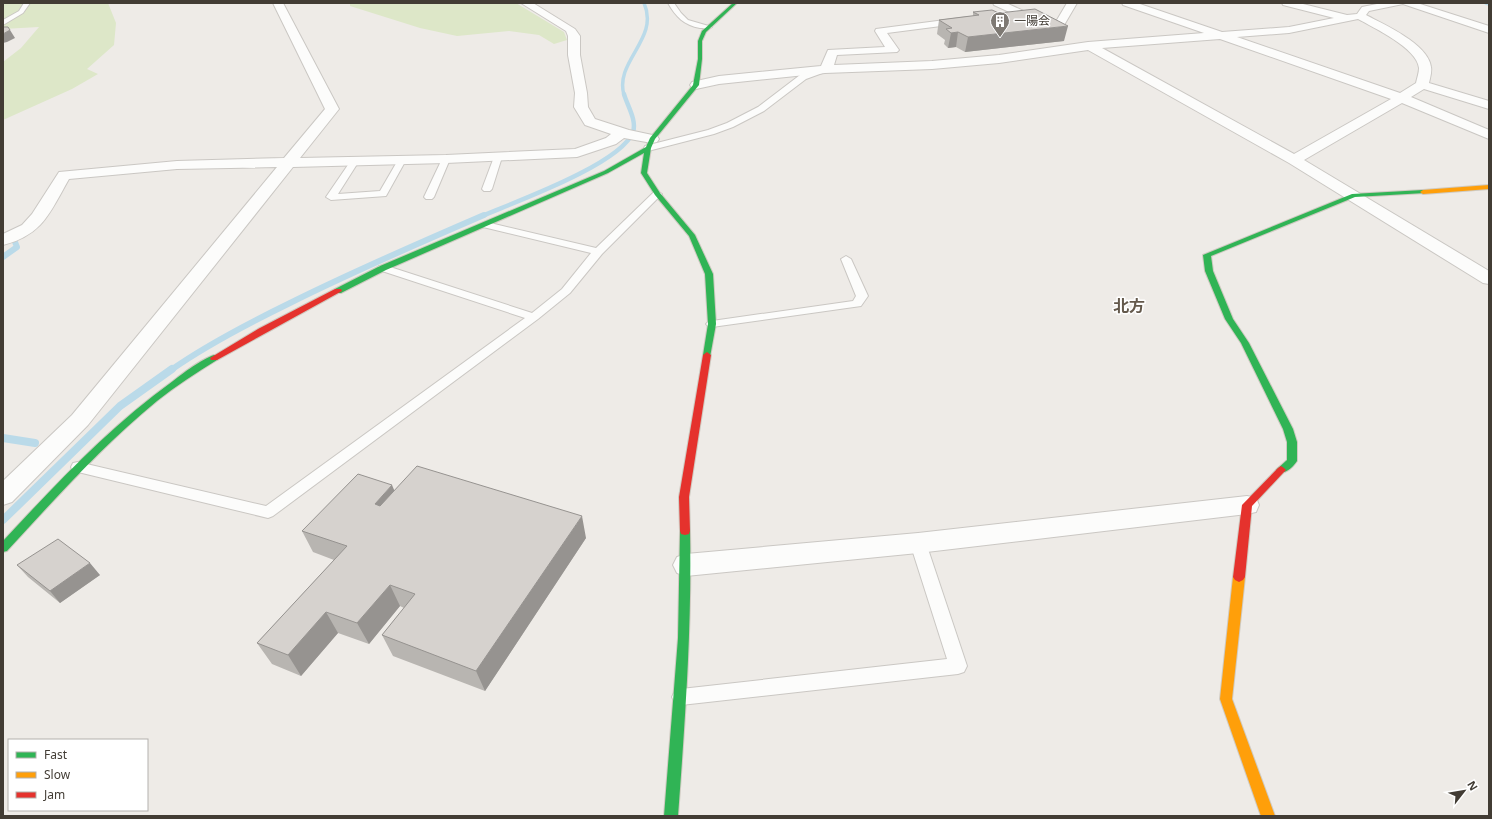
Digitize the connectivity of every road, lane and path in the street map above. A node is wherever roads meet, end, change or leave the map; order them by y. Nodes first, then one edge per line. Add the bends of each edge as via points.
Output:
1 (27, 3) edge
2 (278, 3) edge
3 (526, 3) edge
4 (671, 3) edge
5 (735, 3) edge
6 (998, 3) edge
7 (1072, 3) edge
8 (1127, 3) edge
9 (1287, 3) edge
10 (1399, 3) edge
11 (1407, 3) edge
12 (1362, 10) junction
13 (1018, 13) junction
14 (995, 16) edge
15 (980, 18) edge
16 (1347, 18) junction
17 (3, 24) edge
18 (709, 27) junction
19 (1489, 30) edge
20 (1063, 33) junction
21 (1224, 36) junction
22 (1090, 46) junction
23 (824, 69) junction
24 (696, 85) junction
25 (1422, 85) junction
26 (1401, 98) junction
27 (1489, 104) edge
28 (1489, 135) edge
29 (638, 138) junction
30 (498, 157) junction
31 (446, 159) junction
32 (402, 160) junction
33 (1294, 160) junction
34 (355, 161) junction
35 (288, 164) junction
36 (1489, 187) edge
37 (487, 189) dead end
38 (657, 194) junction
39 (1354, 196) junction
40 (429, 197) dead end
41 (486, 225) junction
42 (3, 240) edge
43 (598, 252) junction
44 (846, 259) dead end
45 (383, 268) junction
46 (1489, 279) edge
47 (534, 317) junction
48 (712, 324) junction
49 (78, 467) junction
50 (3, 496) edge
51 (1247, 504) junction
52 (918, 543) junction
53 (3, 548) edge
54 (686, 565) junction
55 (681, 697) junction
56 (671, 816) edge
57 (1268, 816) edge

1 - 17 lane via 21,12
2 - 35 street via 332,109
3 - 29 street via 570,29 574,36 581,107 590,122
4 - 18 lane via 678,16 686,22
5 - 18 street
6 - 13 street
7 - 20 street
8 - 21 street
9 - 16 street
10 - 12 street
11 - 19 street
12 - 16 street
12 - 25 street via 1421,58 1425,65
13 - 14 street
13 - 20 street
15 - 23 street via 880,31 893,50 832,52 830,63
16 - 21 street via 1289,30
18 - 24 street via 704,31 700,41
20 - 22 street
21 - 22 street
21 - 26 street
22 - 23 street via 999,59
22 - 33 street
23 - 24 street via 719,80
23 - 29 lane via 804,76 761,109 712,132
24 - 29 street
25 - 26 street
25 - 27 street
26 - 28 street
26 - 33 street
29 - 30 street via 611,141 577,153
29 - 38 street via 644,172
29 - 41 street via 606,172
30 - 31 street
30 - 37 lane
31 - 32 street
31 - 40 lane
32 - 34 street
32 - 34 lane via 383,194 331,197
33 - 39 street
34 - 35 street
35 - 42 street via 177,165 64,175 39,217 28,229
35 - 50 street via 80,420
36 - 39 street
38 - 43 lane
38 - 48 street via 692,235 699,249 709,274
39 - 46 street
39 - 51 street via 1207,255 1209,271 1229,319 1245,343 1292,442 1292,461 1275,474
41 - 43 lane
41 - 45 street
43 - 47 lane via 566,291
44 - 48 lane via 862,296 857,304
45 - 47 lane
45 - 49 street via 261,330 205,363 148,402
47 - 49 lane via 268,512
48 - 54 street via 684,497
49 - 53 street
51 - 52 street
51 - 57 street via 1226,699
52 - 54 street
52 - 55 lane via 958,666
54 - 55 street
55 - 56 street

